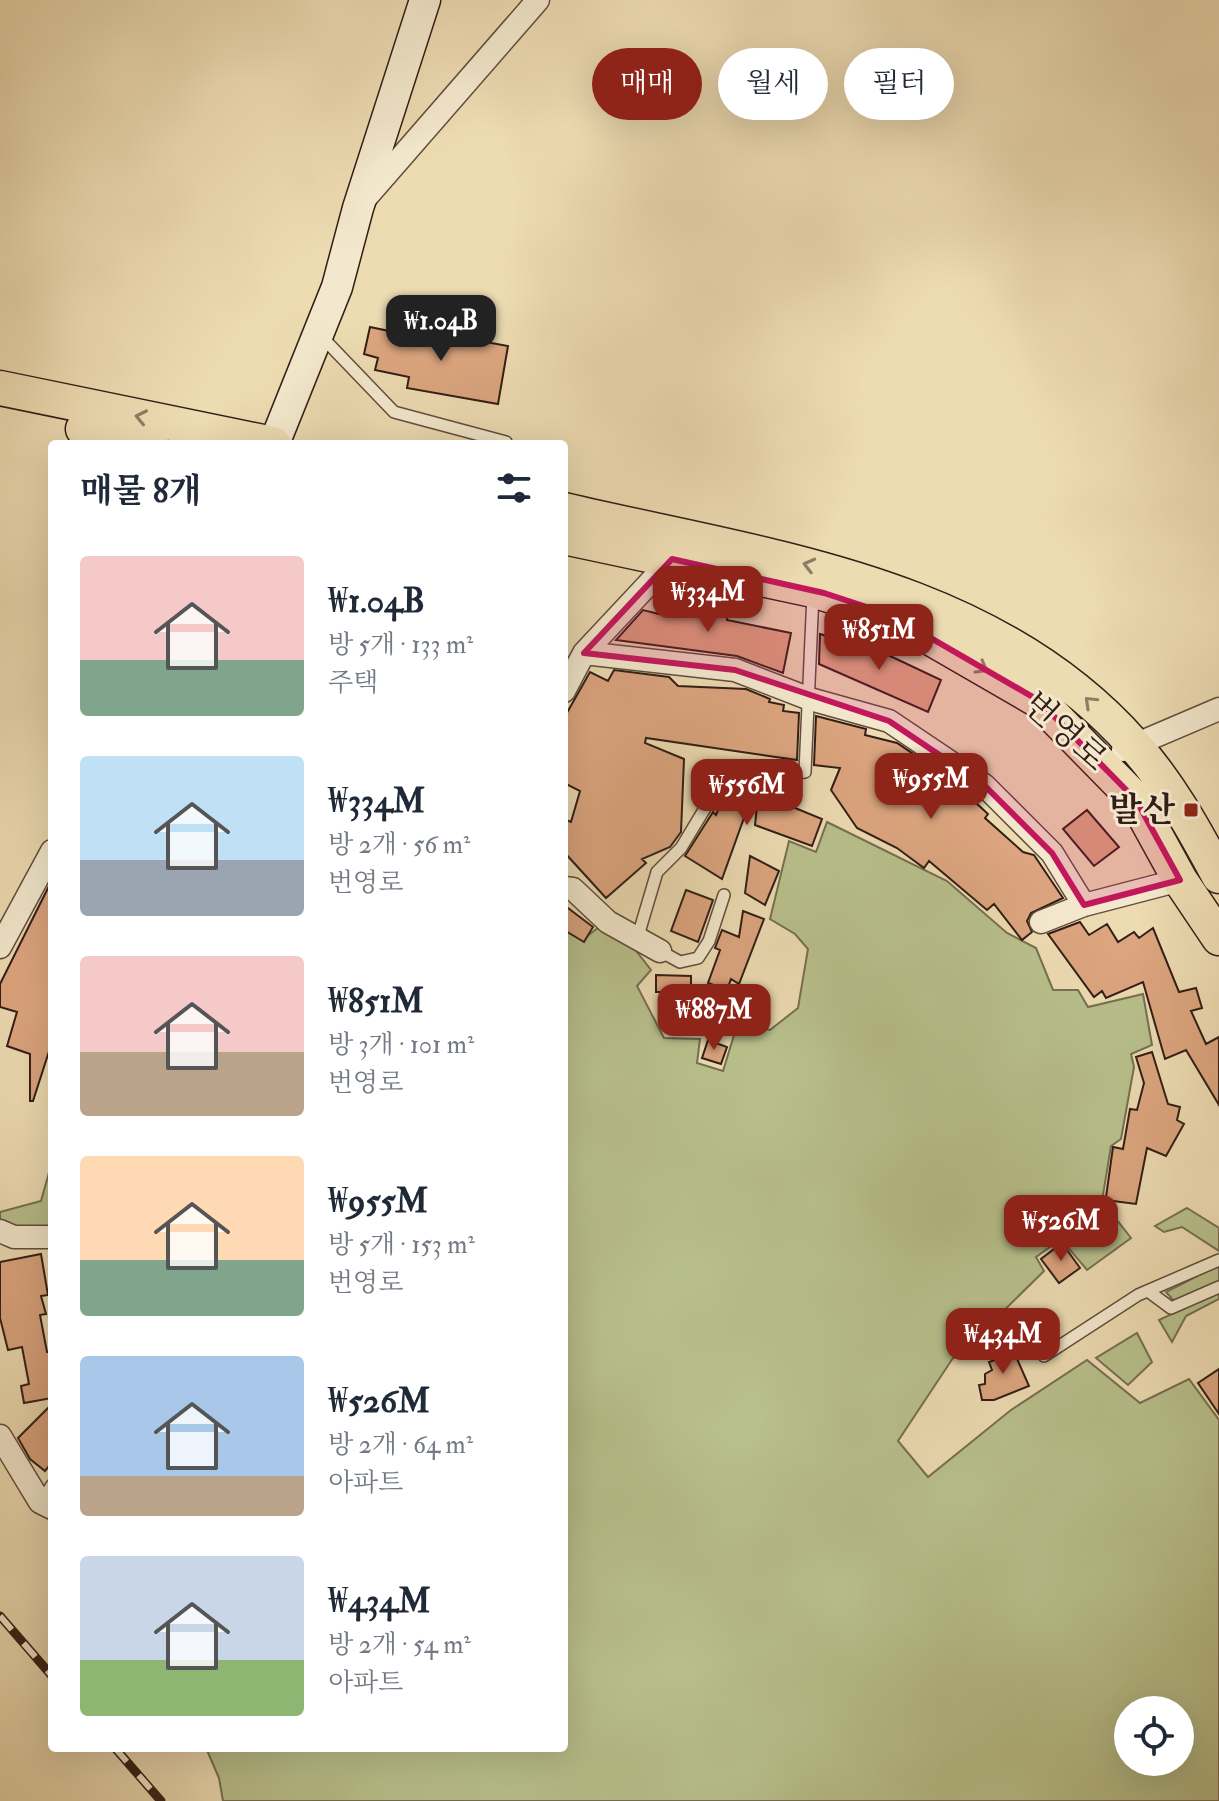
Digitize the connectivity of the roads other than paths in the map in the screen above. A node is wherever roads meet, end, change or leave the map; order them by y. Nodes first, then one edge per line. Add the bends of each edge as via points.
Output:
1 (425, 0) edge
2 (538, 0) edge
3 (358, 208) junction
4 (319, 333) junction
5 (0, 388) edge
6 (0, 412) edge
7 (132, 440) edge
8 (254, 440) edge
9 (275, 440) edge
10 (499, 440) edge
11 (568, 511) edge
12 (568, 538) edge
13 (672, 559) junction
14 (813, 590) junction
15 (584, 653) junction
16 (568, 683) edge
17 (810, 699) junction
18 (1219, 709) edge
19 (1134, 744) junction
20 (1102, 764) junction
21 (48, 858) edge
22 (1219, 876) edge
23 (1180, 880) junction
24 (568, 888) edge
25 (724, 895) dead end
26 (1084, 905) junction
27 (1041, 922) dead end
28 (638, 936) junction
29 (1219, 938) edge
30 (0, 947) edge
31 (660, 951) joint
32 (0, 1231) edge
33 (48, 1237) edge
34 (1219, 1260) edge
35 (1219, 1287) edge
36 (1148, 1291) junction
37 (1044, 1356) dead end
38 (0, 1436) edge
39 (48, 1499) edge

1 - 3 street
2 - 3 street
3 - 4 street
4 - 9 street
4 - 10 lane via 394,412
8 -> 5 main road
6 - 7 main road
19 -> 11 main road, 번영로 via 1077,690 998,636 924,602 825,569
12 - 13 main road, 번영로
13 - 14 main road, 번영로
13 - 15 street
14 - 17 lane
14 -> 20 main road, 번영로 via 891,615 1038,700
15 - 16 street
15 - 17 street via 735,670
17 - 26 street via 889,721 984,785 1052,853
17 - 28 lane via 805,772 722,780 681,848 657,872
18 - 19 street
19 - 20 street
19 - 22 main road, 번영로
20 - 23 main road, 번영로 via 1136,800
21 - 30 street
23 - 26 street
23 - 29 main road, 번영로
24 - 28 street via 608,922
25 - 31 lane via 698,958 680,962
26 - 27 street
28 - 31 street
32 - 33 street via 14,1237
34 - 36 lane
35 - 36 lane via 1171,1308
36 - 37 lane
38 - 39 street

